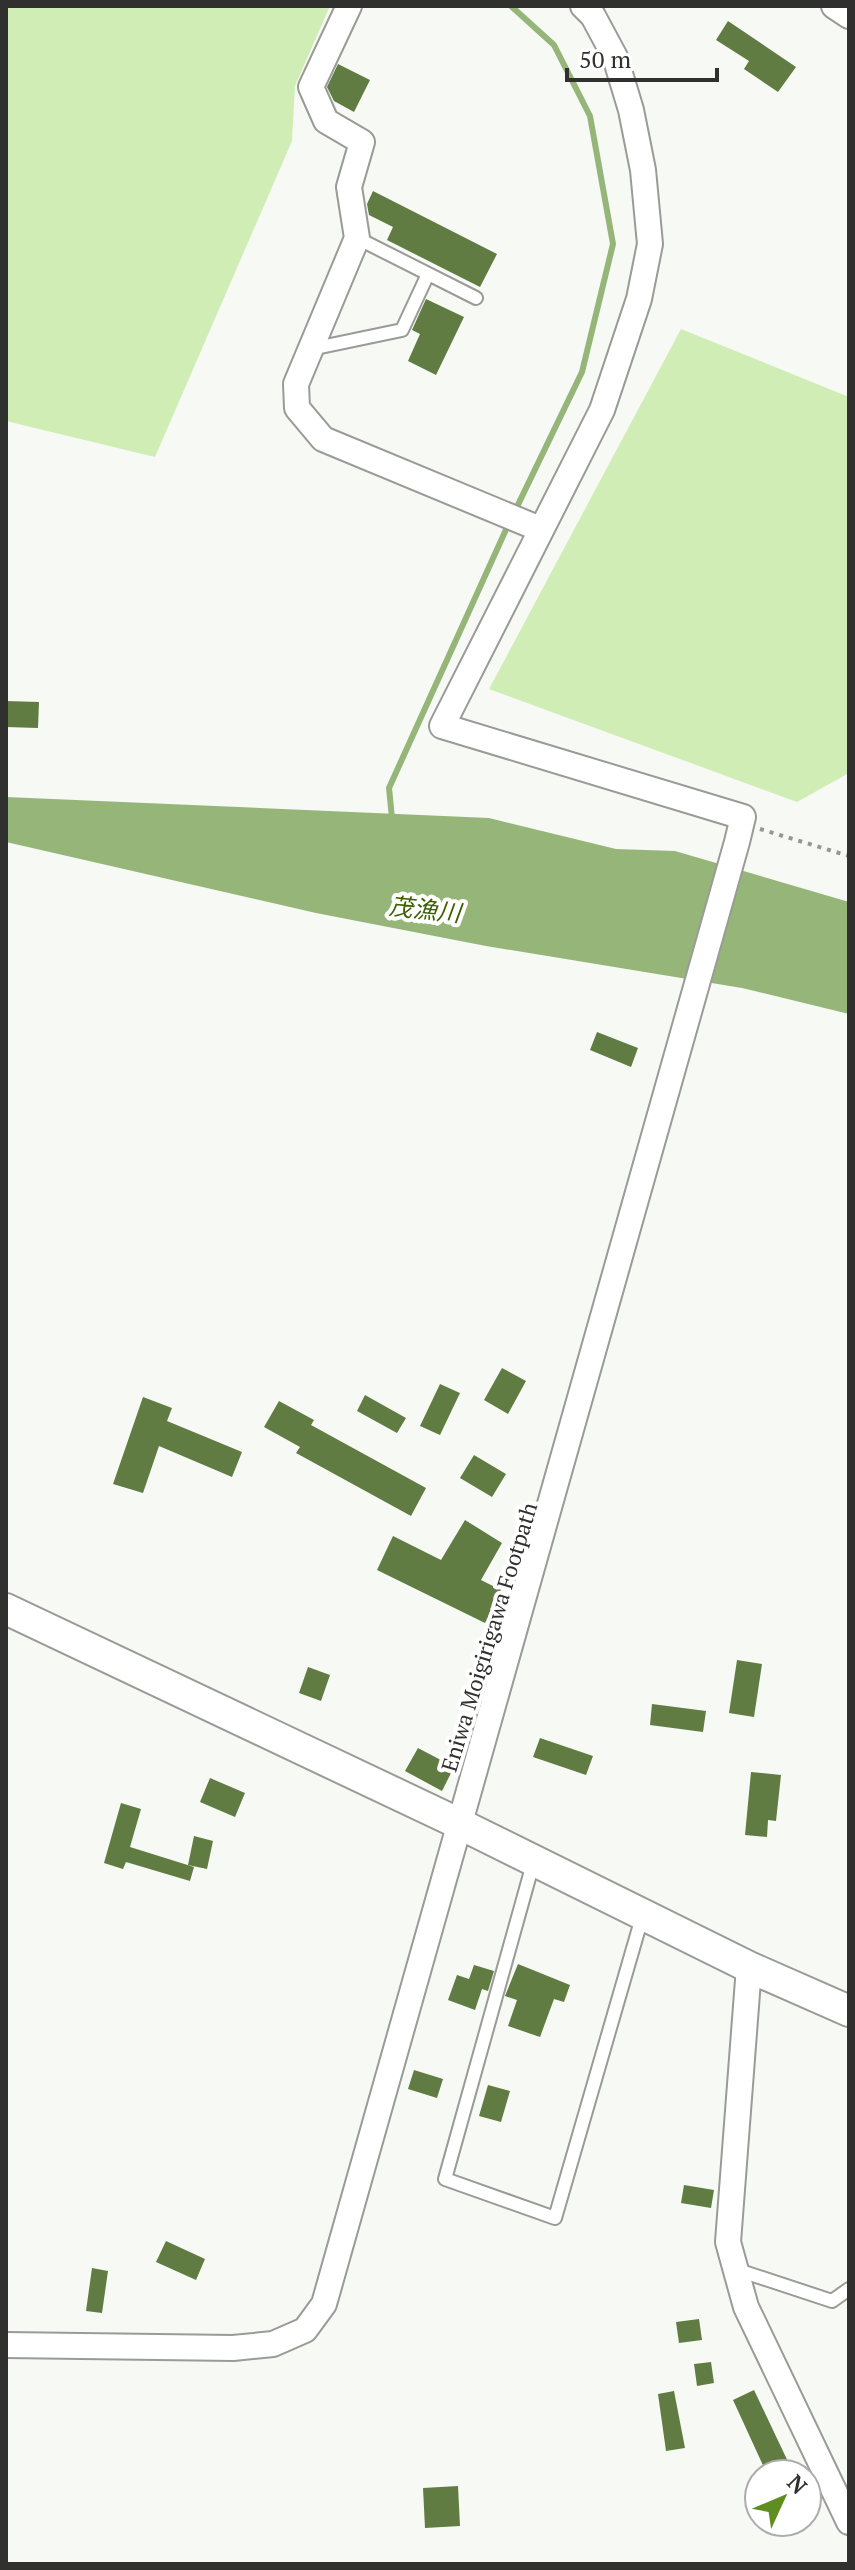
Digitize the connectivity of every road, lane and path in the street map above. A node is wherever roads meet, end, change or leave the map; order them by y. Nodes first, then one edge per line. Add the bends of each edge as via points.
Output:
1 (349, 6) edge
2 (583, 6) edge
3 (834, 6) edge
4 (849, 16) edge
5 (357, 238) junction
6 (428, 274) junction
7 (476, 298) dead end
8 (311, 349) junction
9 (522, 521) junction
10 (739, 832) junction
11 (849, 856) edge
12 (6, 1609) edge
13 (460, 1824) junction
14 (534, 1860) junction
15 (643, 1914) junction
16 (749, 1967) junction
17 (849, 2011) edge
18 (735, 2269) junction
19 (849, 2289) edge
20 (6, 2345) edge
21 (849, 2522) edge

1 - 5 street via 311,87 326,121 362,142 349,187
2 - 9 street via 615,57 631,110 650,244 639,299 602,410
3 - 4 street
5 - 6 lane
5 - 8 street
6 - 7 lane
6 - 8 lane via 402,330
8 - 9 street via 296,384 297,408 323,439
9 - 10 street via 442,726 743,817
10 - 11 path
10 - 13 street
12 - 13 street
13 - 14 street
13 - 20 street via 324,2304 305,2330 273,2344 233,2348
14 - 15 street
14 - 15 lane via 445,2179 555,2218
15 - 16 street
16 - 17 street
16 - 18 street via 728,2242
18 - 19 lane via 832,2301
18 - 21 street via 746,2307

